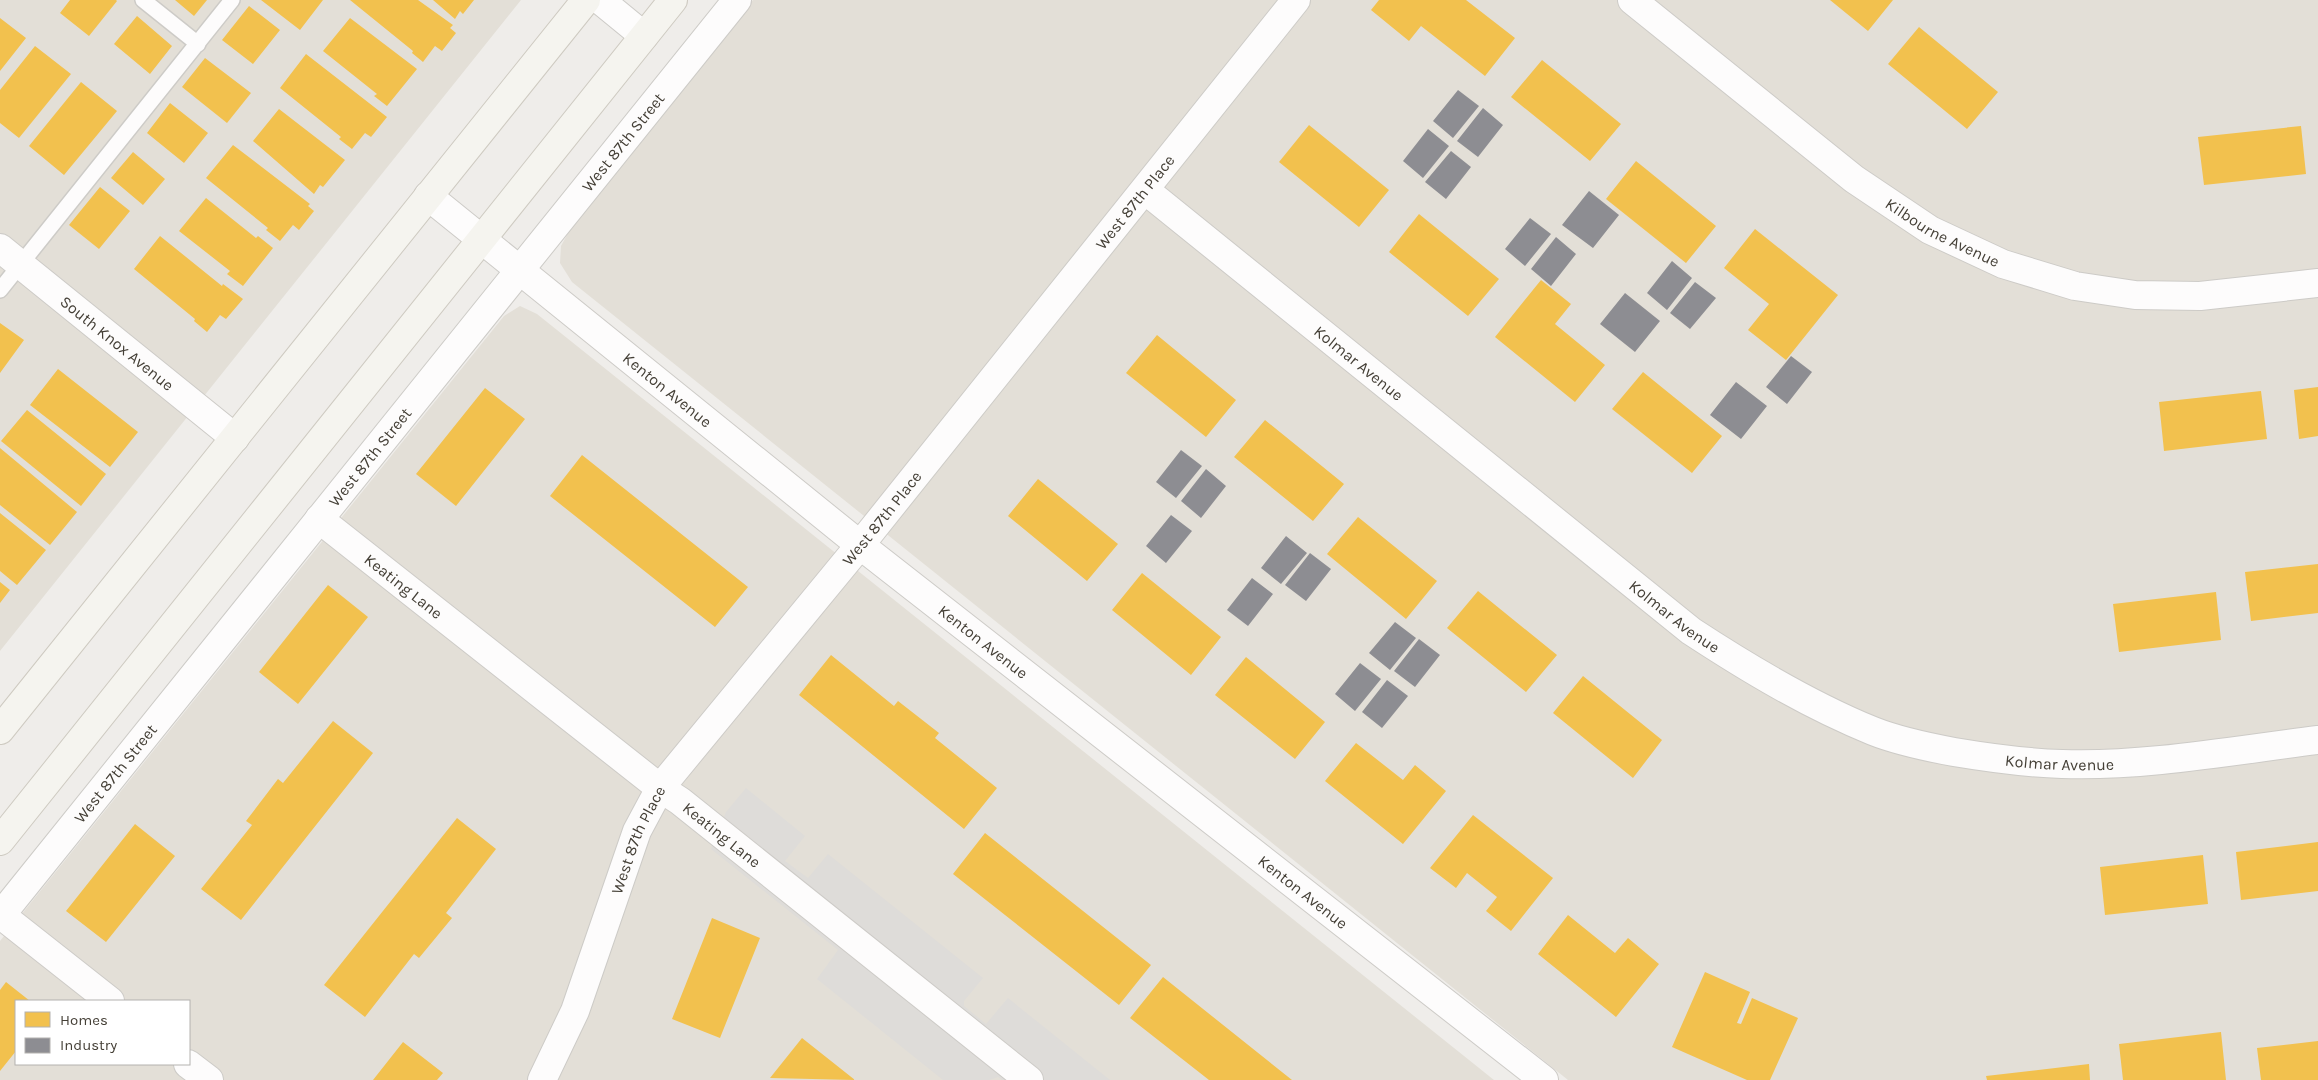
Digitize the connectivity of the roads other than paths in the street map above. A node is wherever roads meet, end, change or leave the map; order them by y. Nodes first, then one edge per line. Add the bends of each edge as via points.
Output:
1 (143, 0) edge
2 (232, 0) edge
3 (586, 0) edge
4 (600, 0) edge
5 (673, 0) edge
6 (737, 0) edge
7 (1296, 0) edge
8 (1632, 0) edge
9 (644, 36) junction
10 (198, 44) junction
11 (1146, 190) junction
12 (428, 196) junction
13 (482, 238) junction
14 (10, 256) edge
15 (521, 269) junction
16 (2318, 282) edge
17 (0, 290) edge
18 (235, 438) junction
19 (319, 519) junction
20 (860, 545) junction
21 (0, 730) edge
22 (2318, 740) edge
23 (660, 788) junction
24 (0, 841) edge
25 (0, 915) edge
26 (109, 1000) edge
27 (189, 1065) edge
28 (209, 1080) edge
29 (542, 1080) edge
30 (1029, 1080) edge
31 (1544, 1080) edge

1 - 10 lane
2 - 10 lane
3 - 12 main road
4 - 9 street
5 - 9 main road
6 - 15 street, West 87th Street
7 - 11 street, West 87th Place
8 - 16 street, Kilbourne Avenue via 1854,179 1930,230 2003,264 2075,286 2135,295 2200,296
9 - 13 main road
10 - 14 lane
11 - 20 street, West 87th Place
11 - 22 street, Kolmar Avenue via 1691,631 1754,672 1811,702 1874,731 1932,748 1993,759 2055,764 2142,761
12 - 13 street, Kenton Avenue
12 - 18 main road
13 - 15 street, Kenton Avenue
13 - 24 main road
14 - 17 lane
14 - 18 street, South Knox Avenue
15 - 19 street, West 87th Street
15 - 20 street, Kenton Avenue
18 - 21 main road
19 - 23 street, Keating Lane
19 - 25 street, West 87th Street
20 - 23 street, West 87th Place
20 - 31 street, Kenton Avenue
23 - 29 street, West 87th Place via 634,839 575,1011
23 - 30 street, Keating Lane
25 - 26 street
27 - 28 street

